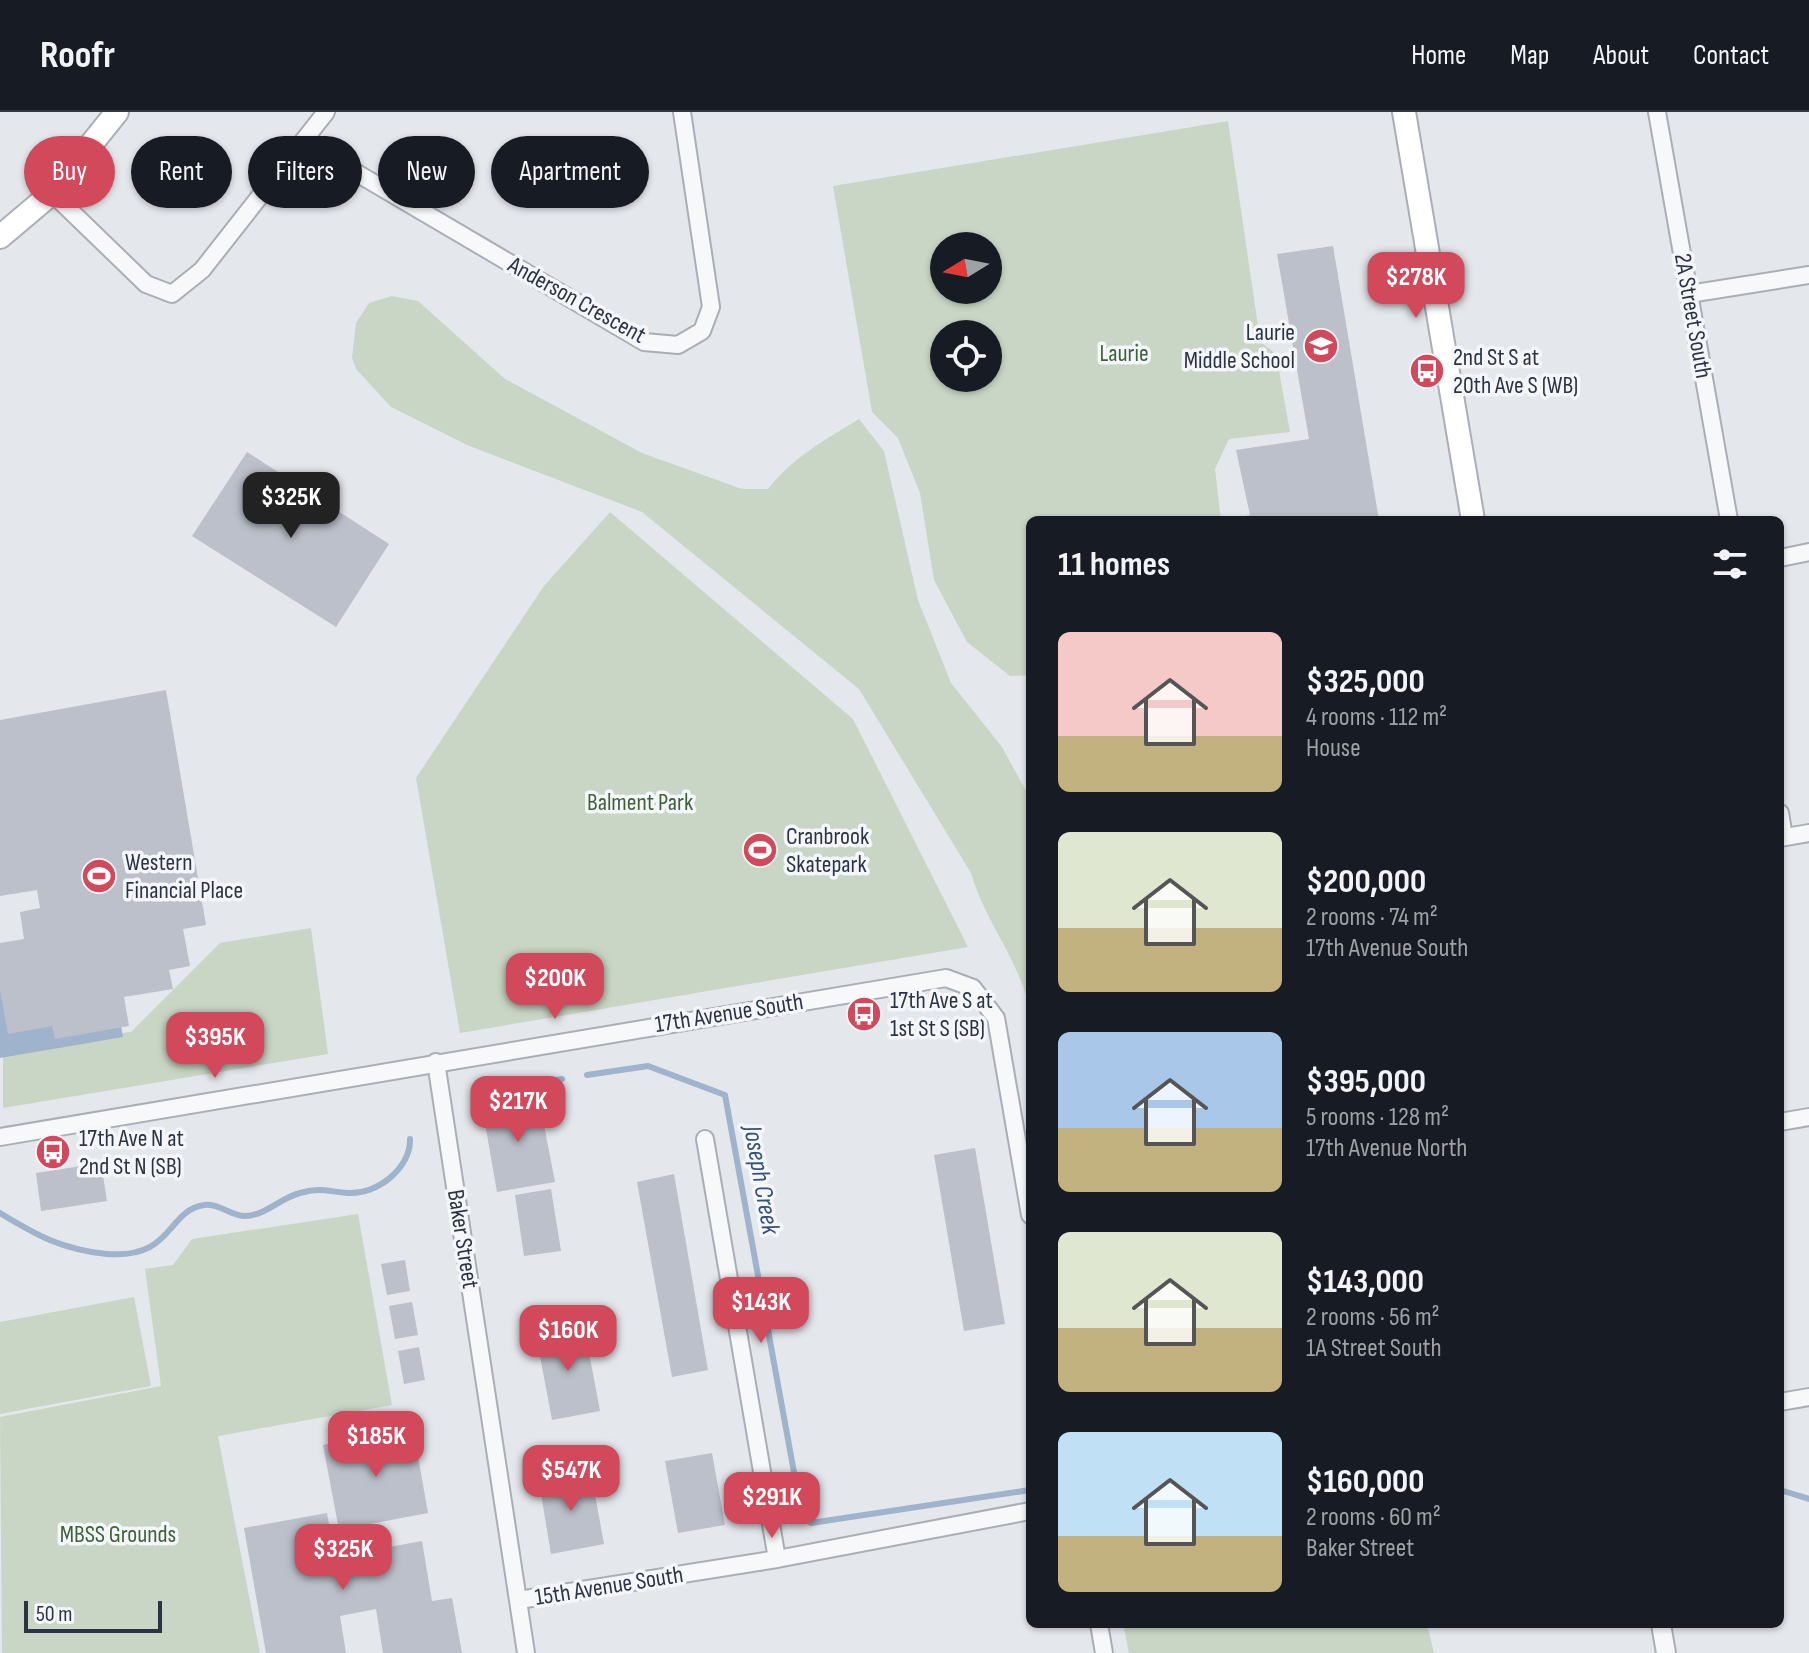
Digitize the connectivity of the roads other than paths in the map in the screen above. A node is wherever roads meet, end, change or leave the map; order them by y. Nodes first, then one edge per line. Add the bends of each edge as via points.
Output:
1 (117, 112) edge
2 (326, 112) edge
3 (682, 112) edge
4 (1404, 112) edge
5 (1657, 112) edge
6 (96, 136) edge
7 (308, 136) edge
8 (362, 176) edge
9 (34, 208) edge
10 (67, 208) edge
11 (251, 208) edge
12 (0, 237) edge
13 (1809, 275) edge
14 (1689, 294) junction
15 (1472, 516) edge
16 (1728, 516) edge
17 (1809, 552) edge
18 (1784, 557) edge
19 (1809, 833) edge
20 (1784, 838) edge
21 (436, 1062) junction
22 (1809, 1117) edge
23 (1784, 1121) edge
24 (0, 1137) edge
25 (705, 1139) dead end
26 (1026, 1192) edge
27 (1809, 1397) edge
28 (1784, 1401) edge
29 (1026, 1512) edge
30 (777, 1559) junction
31 (519, 1600) junction
32 (1100, 1628) edge
33 (1662, 1628) edge
34 (526, 1653) edge
35 (1104, 1653) edge
36 (1666, 1653) edge

1 - 6 main road
2 - 7 street
3 - 8 street, Anderson Crescent via 711,307 702,331 678,345 644,342
4 - 15 main road
5 - 14 street, 2A Street South
9 - 12 main road
10 - 11 street via 146,284 172,294 202,270
13 - 14 street
14 - 16 street, 2A Street South
17 - 18 street
19 - 20 street
21 - 24 street, 17th Avenue South
21 - 26 street, 17th Avenue South via 946,978 973,988 996,1018
21 - 31 street, Baker Street
22 - 23 street
25 - 30 street
27 - 28 street
29 - 30 street, 15th Avenue South
30 - 31 street, 15th Avenue South
31 - 34 street, Baker Street
32 - 35 street
33 - 36 street

